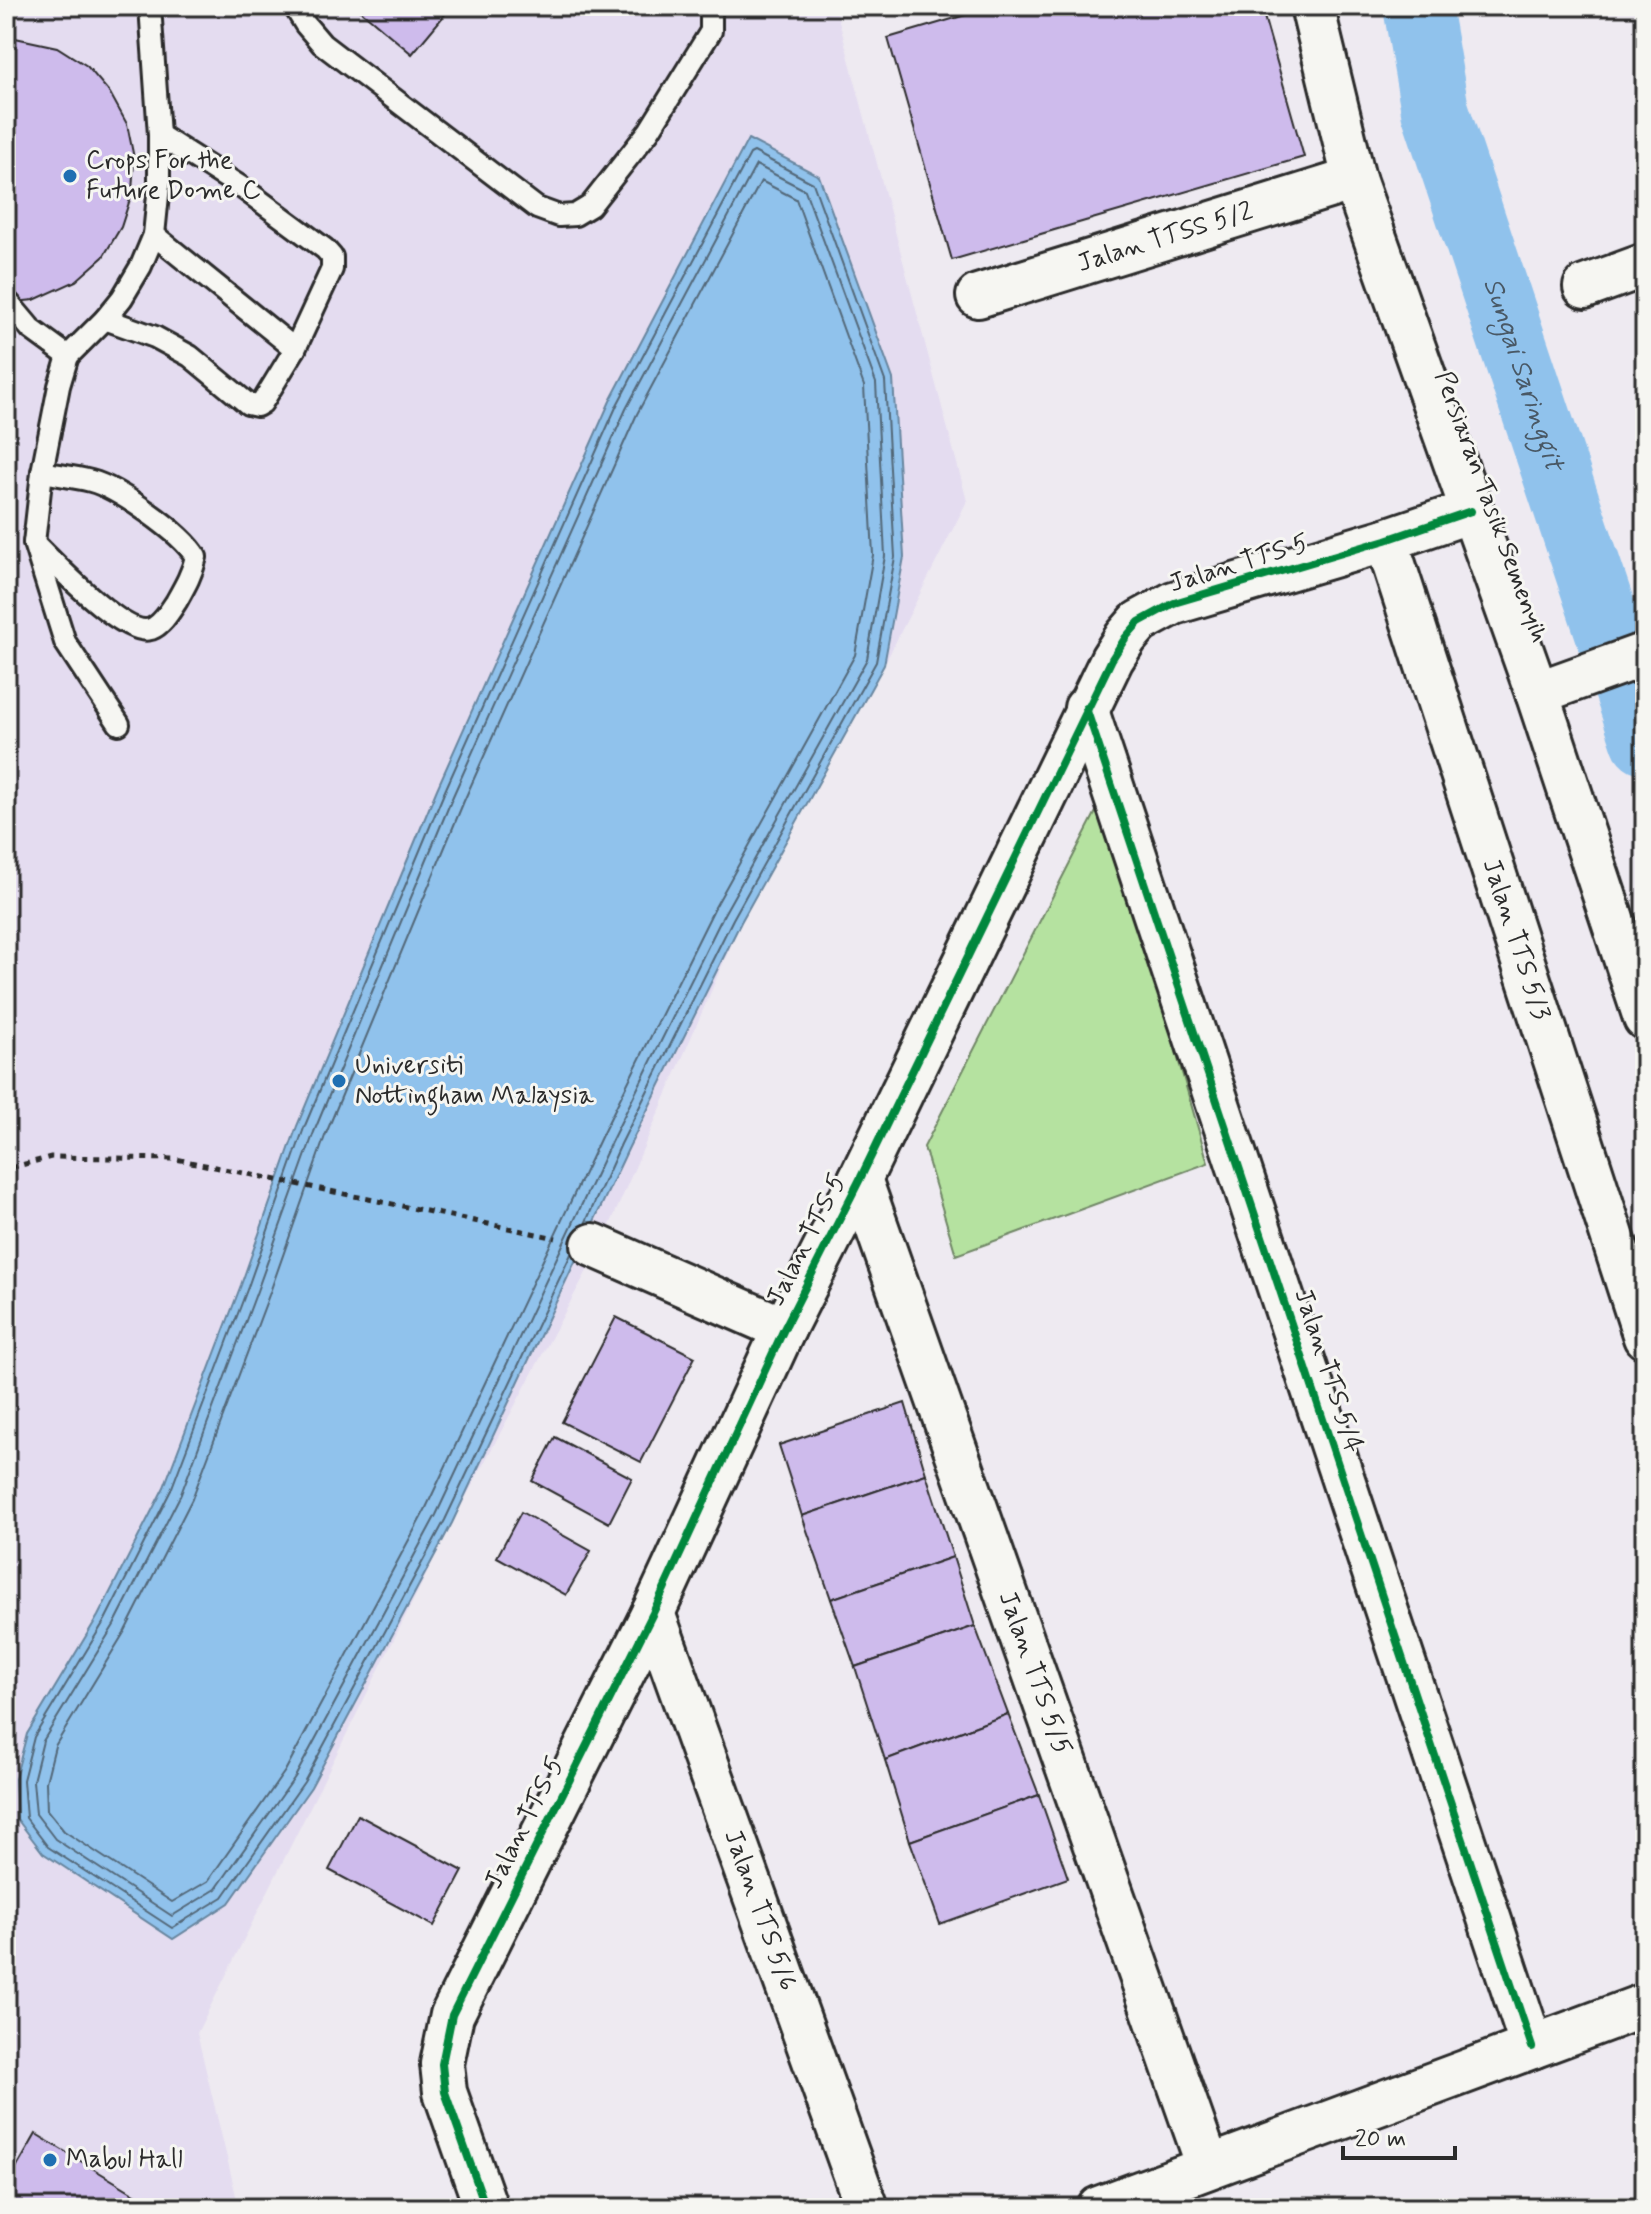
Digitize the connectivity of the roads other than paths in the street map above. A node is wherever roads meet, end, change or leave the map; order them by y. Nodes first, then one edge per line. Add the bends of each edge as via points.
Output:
1 (150, 6) edge
2 (294, 6) edge
3 (711, 6) edge
4 (1312, 6) edge
5 (159, 135) junction
6 (1354, 179) junction
7 (154, 235) junction
8 (1645, 265) edge
9 (1585, 287) dead end
10 (978, 296) dead end
11 (10, 304) dead end
12 (105, 319) junction
13 (295, 349) junction
14 (68, 356) junction
15 (42, 472) junction
16 (1471, 511) junction
17 (1386, 540) junction
18 (34, 543) junction
19 (1645, 654) edge
20 (1537, 693) junction
21 (1086, 708) junction
22 (119, 724) dead end
23 (1645, 1018) edge
24 (860, 1179) junction
25 (593, 1245) road end
26 (784, 1329) junction
27 (1645, 1337) edge
28 (653, 1613) junction
29 (1645, 2005) edge
30 (1532, 2047) junction
31 (1208, 2166) junction
32 (486, 2208) edge
33 (867, 2208) edge
34 (1099, 2208) edge

1 - 5 lane
2 - 3 lane via 322,44 537,208 559,216 590,206 649,131 711,31
4 - 6 street, Persiaran Tasik Semenyih
5 - 7 lane
5 - 13 lane via 244,189 332,257 332,269
6 - 10 street, Jalan TTSS 5/2
6 - 16 street, Persiaran Tasik Semenyih
7 - 12 lane via 129,287
7 - 13 lane
8 - 9 street
11 - 14 lane via 31,329
12 - 13 lane via 190,356 257,406
12 - 14 lane
14 - 15 lane
15 - 18 lane
15 - 18 lane via 118,493 188,544 196,557 191,577 166,617 151,629 136,629 118,620
16 - 17 street, Jalan TTS 5
16 - 20 street, Persiaran Tasik Semenyih
17 - 21 street, Jalan TTS 5 via 1157,611 1126,637
17 - 27 street, Jalan TTS 5/3
18 - 22 lane via 65,642
19 - 20 street
20 - 23 street, Persiaran Tasik Semenyih
21 - 24 street, Jalan TTS 5
21 - 30 street, Jalan TTS 5/4
24 - 26 street, Jalan TTS 5
24 - 31 street, Jalan TTS 5/5
25 - 26 street
26 - 28 street, Jalan TTS 5
28 - 32 street, Jalan TTS 5 via 452,2015 442,2064 445,2092
28 - 33 street, Jalan TTS 5/6
29 - 30 street
30 - 31 street
31 - 34 street

